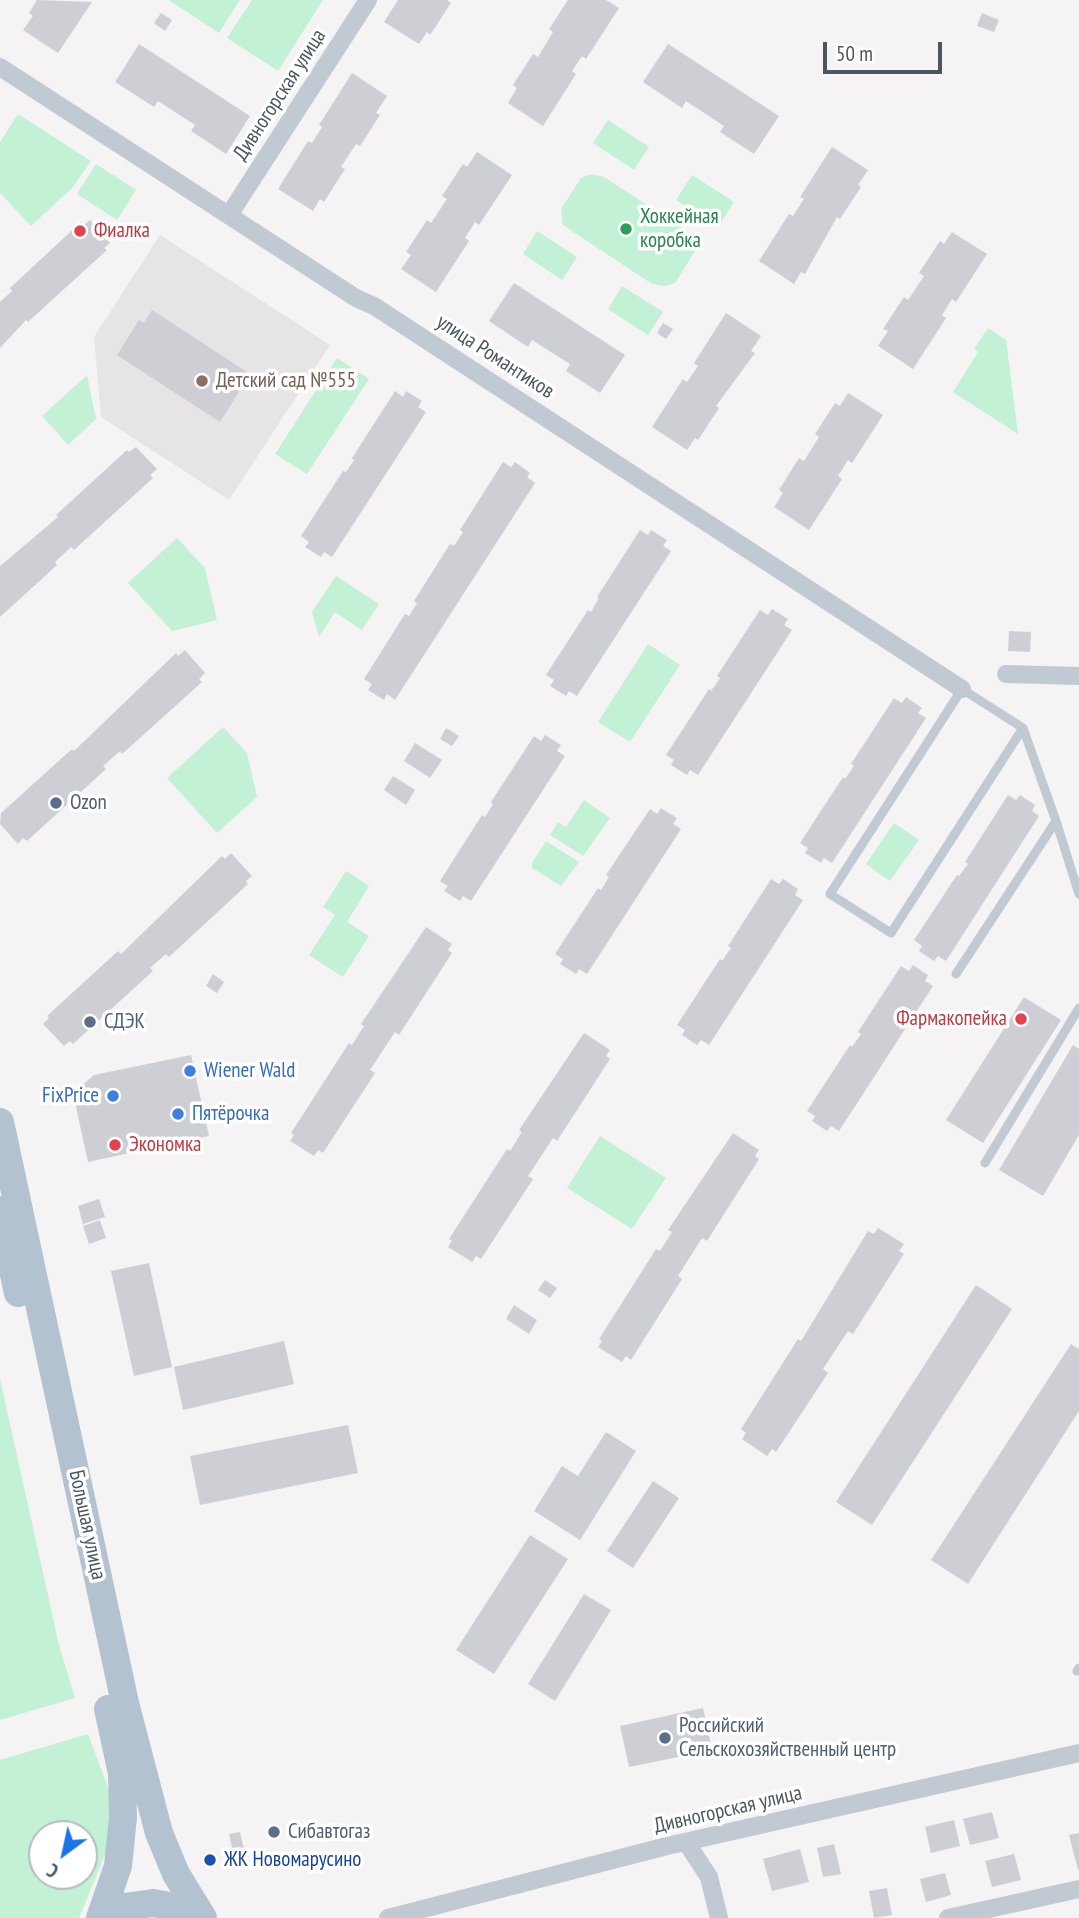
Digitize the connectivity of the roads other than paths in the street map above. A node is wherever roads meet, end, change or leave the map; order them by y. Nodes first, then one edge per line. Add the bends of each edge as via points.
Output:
1 (368, 0) edge
2 (0, 67) edge
3 (229, 215) junction
4 (1006, 674) dead end
5 (1079, 676) edge
6 (962, 689) junction
7 (1023, 728) junction
8 (1056, 821) junction
9 (1079, 894) edge
10 (956, 974) dead end
11 (1079, 1008) edge
12 (0, 1122) edge
13 (985, 1163) dead end
14 (0, 1210) edge
15 (1079, 1753) edge
16 (686, 1842) junction
17 (1079, 1889) edge
18 (102, 1918) edge
19 (198, 1918) edge
20 (203, 1918) edge
21 (388, 1918) edge
22 (719, 1918) edge
23 (948, 1918) edge

1 - 3 street, Дивногорская улица
2 - 3 street, улица Романтиков
3 - 6 street, улица Романтиков
4 - 5 street
6 - 7 lane
6 - 7 lane via 830,894 891,933
7 - 8 lane
8 - 9 lane
8 - 10 lane
11 - 13 lane
12 - 20 main road, Большая улица via 125,1703 159,1833 176,1874
14 - 18 main road, Большая улица via 122,1773 118,1866
15 - 16 street, Дивногорская улица
16 - 21 street, Дивногорская улица
16 - 22 street via 709,1877
17 - 23 street
18 - 19 main road via 124,1907 153,1903 181,1908

